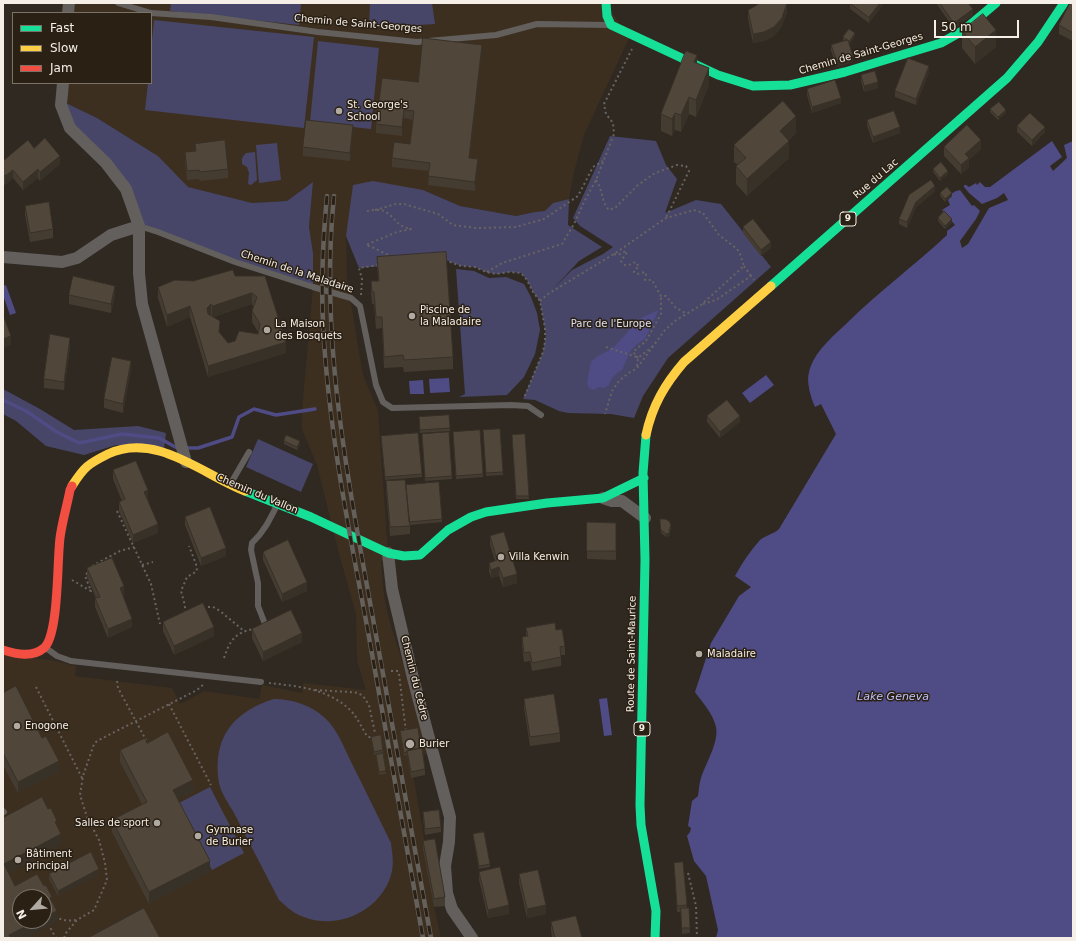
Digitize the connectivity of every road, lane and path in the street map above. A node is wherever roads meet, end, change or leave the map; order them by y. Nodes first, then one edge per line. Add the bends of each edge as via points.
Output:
1 (118, 3) edge
2 (606, 3) edge
3 (996, 3) edge
4 (1064, 3) edge
5 (148, 12) edge
6 (152, 13) edge
7 (611, 25) junction
8 (638, 37) junction
9 (63, 84) edge
10 (604, 161) junction
11 (596, 180) junction
12 (375, 210) junction
13 (367, 211) dead end
14 (666, 218) junction
15 (139, 226) junction
16 (614, 254) junction
17 (3, 257) edge
18 (392, 257) edge
19 (439, 260) edge
20 (381, 265) edge
21 (744, 266) junction
22 (486, 272) junction
23 (751, 276) junction
24 (758, 284) dead end
25 (661, 296) junction
26 (540, 301) junction
27 (702, 305) junction
28 (360, 306) junction
29 (687, 314) junction
30 (656, 344) junction
31 (607, 347) dead end
32 (638, 358) junction
33 (637, 368) junction
34 (523, 399) dead end
35 (605, 414) dead end
36 (541, 415) dead end
37 (645, 442) joint
38 (249, 452) dead end
39 (185, 458) junction
40 (644, 478) junction
41 (231, 485) junction
42 (603, 498) junction
43 (278, 504) junction
44 (117, 511) dead end
45 (645, 518) junction
46 (189, 546) dead end
47 (134, 547) junction
48 (388, 553) junction
49 (153, 562) dead end
50 (142, 565) junction
51 (58, 574) junction
52 (197, 609) edge
53 (190, 611) edge
54 (160, 624) dead end
55 (265, 624) edge
56 (258, 628) edge
57 (244, 631) junction
58 (45, 647) junction
59 (3, 650) edge
60 (224, 658) dead end
61 (391, 671) dead end
62 (399, 671) dead end
63 (209, 677) junction
64 (117, 681) dead end
65 (261, 682) joint
66 (36, 687) dead end
67 (314, 690) junction
68 (169, 704) junction
69 (136, 721) junction
70 (406, 732) edge
71 (375, 733) dead end
72 (373, 737) edge
73 (407, 739) edge
74 (149, 746) edge
75 (83, 779) junction
76 (211, 785) dead end
77 (688, 873) dead end
78 (53, 915) edge
79 (77, 920) junction
80 (51, 929) edge
81 (56, 938) edge
82 (64, 938) edge
83 (472, 938) edge
84 (656, 938) edge
85 (697, 938) edge

1 - 5 lane, Chemin de Saint-Georges
2 - 7 street
3 - 8 street, Chemin de Saint-Georges via 964,30 941,43 790,86 753,86 718,75
4 - 37 street, Rue du Lac / 9 via 1029,54 1007,78 684,362 673,374 656,402
6 - 7 lane, Chemin de Saint-Georges via 211,17 318,32 418,42 496,35 538,24
7 - 8 street, Chemin de Saint-Georges
8 - 10 path via 604,104 606,114 613,123 614,134
9 - 15 street via 61,105 70,128 106,163 126,189
10 - 11 path
10 - 12 path via 593,167 578,196 544,219 516,227 476,228 453,225 438,214 404,204
11 - 14 path via 609,210 615,208 654,173 677,165 686,166 689,171
11 - 22 path via 562,244
12 - 13 path
12 - 18 path via 384,211 403,227 411,229 397,232 366,246
14 - 16 path
14 - 21 path via 694,210 703,213 719,235 740,254
15 - 17 street via 111,235 77,258 62,262
15 - 28 lane, Chemin de la Maladaire via 235,262 352,298
15 - 39 street via 142,304
16 - 25 path via 628,252 622,263 638,264 639,267 634,272 646,273 644,280 652,280
16 - 26 path
19 - 22 path
20 - 28 path via 359,268 362,279
21 - 23 path
21 - 27 path
22 - 26 path via 521,273
23 - 24 path
23 - 27 path via 716,300
25 - 29 path via 666,296 675,307
25 - 32 path via 661,314 646,341 633,352
26 - 34 path via 545,342
27 - 29 path
28 - 36 lane, Chemin de la Maladaire via 376,385 383,402 388,406 528,406
29 - 30 path via 675,320
30 - 32 path
30 - 33 path
31 - 32 path
32 - 33 path
33 - 35 path via 619,381 612,391
37 - 40 street, Route de Saint-Maurice / 9
38 - 41 lane
39 - 41 street, Chemin du Vallon
39 - 51 street, Chemin du Vallon via 157,450 134,448 113,452 90,463 70,490 60,537
40 - 42 street, Chemin du Vallon
40 - 45 street, Route de Saint-Maurice / 9
41 - 43 street, Chemin du Vallon
42 - 45 street, Chemin du Vallon via 622,501
42 - 48 street, Chemin du Vallon via 486,512 448,530 420,555
43 - 48 street, Chemin du Vallon
43 - 55 lane via 266,527 252,543 251,550 258,583 258,606
44 - 47 path
45 - 84 street, Route de Saint-Maurice / 9 via 640,805 656,911
46 - 53 path via 197,571 187,577 181,592 186,613
47 - 50 path
47 - 51 path via 120,551 92,566 85,576 91,592 72,579
48 - 83 street, Chemin du Cèdre via 392,589 450,817 445,866 447,894 450,904
49 - 50 path
50 - 54 path via 151,584
51 - 58 street, Chemin du Vallon via 53,625
52 - 57 path via 213,607
56 - 57 path
57 - 60 path via 231,641
58 - 59 street via 29,654
58 - 63 lane via 57,656 71,661
61 - 62 path
63 - 65 lane
63 - 68 path via 197,690
64 - 69 path via 118,688
65 - 67 path
66 - 75 path
67 - 71 path via 350,692 363,696 369,706
67 - 72 path via 344,705 367,736
68 - 69 path
68 - 76 path
69 - 74 path
69 - 75 path via 94,744
70 - 73 path
75 - 79 path via 80,796 98,840 107,880 94,910
77 - 85 path via 696,906
78 - 79 path via 68,921
79 - 82 path
80 - 81 path

